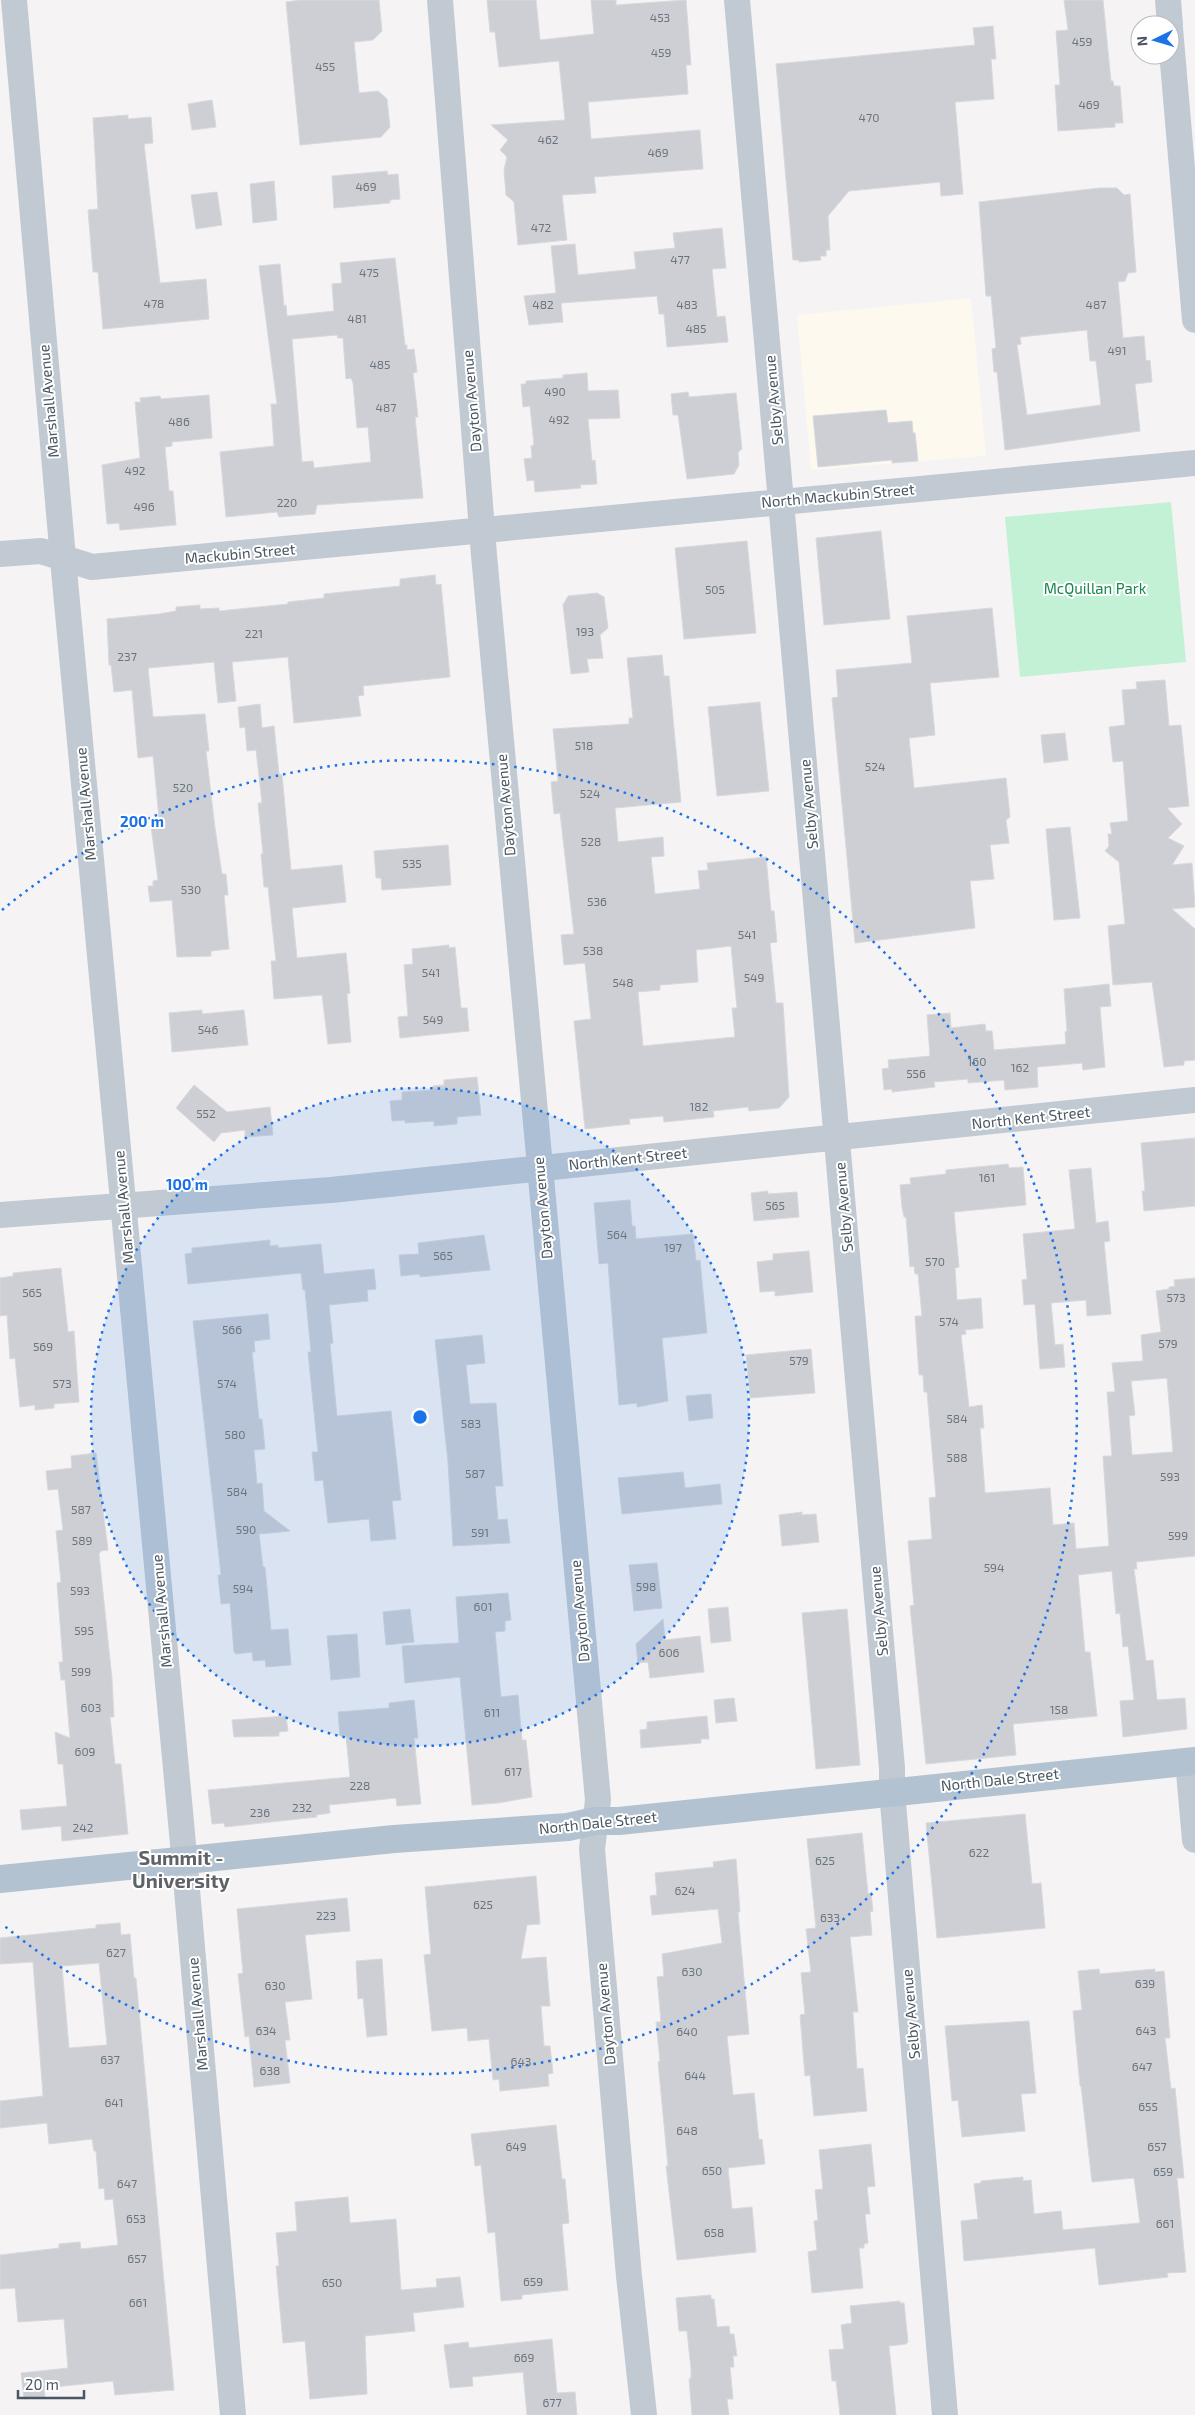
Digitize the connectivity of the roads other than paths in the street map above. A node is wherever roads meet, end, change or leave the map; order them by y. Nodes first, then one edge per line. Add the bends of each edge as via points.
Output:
1 (14, 0) edge
2 (440, 0) edge
3 (738, 0) edge
4 (1168, 0) edge
5 (1169, 15) edge
6 (1173, 65) edge
7 (1195, 320) edge
8 (1195, 463) edge
9 (783, 501) junction
10 (482, 531) junction
11 (0, 554) edge
12 (63, 558) junction
13 (1195, 1100) edge
14 (838, 1136) junction
15 (539, 1169) junction
16 (124, 1204) junction
17 (0, 1214) edge
18 (1192, 1761) edge
19 (892, 1791) junction
20 (596, 1821) junction
21 (1195, 1840) edge
22 (185, 1862) junction
23 (0, 1879) edge
24 (233, 2415) edge
25 (644, 2415) edge
26 (945, 2415) edge

1 - 12 street, Marshall Avenue
2 - 10 street, Dayton Avenue
3 - 9 street, Selby Avenue
4 - 5 street
6 - 7 street
8 - 9 street, North Mackubin Street
9 - 10 street, North Mackubin Street
9 - 14 street, Selby Avenue
10 - 12 street, Mackubin Street via 92,567
10 - 15 street, Dayton Avenue
11 - 12 street, Mackubin Street via 41,551
12 - 16 street, Marshall Avenue
13 - 14 street, North Kent Street
14 - 15 street, North Kent Street
14 - 19 street, Selby Avenue via 892,1759
15 - 16 street, North Kent Street via 331,1190
15 - 20 street, Dayton Avenue via 598,1800
16 - 17 street, North Kent Street
16 - 22 street, Marshall Avenue
18 - 19 main road, North Dale Street
18 - 21 street
19 - 20 main road, North Dale Street
19 - 26 street, Selby Avenue
20 - 22 main road, North Dale Street via 568,1827 394,1839
20 - 25 street, Dayton Avenue via 592,1849
22 - 23 main road, North Dale Street
22 - 24 street, Marshall Avenue

